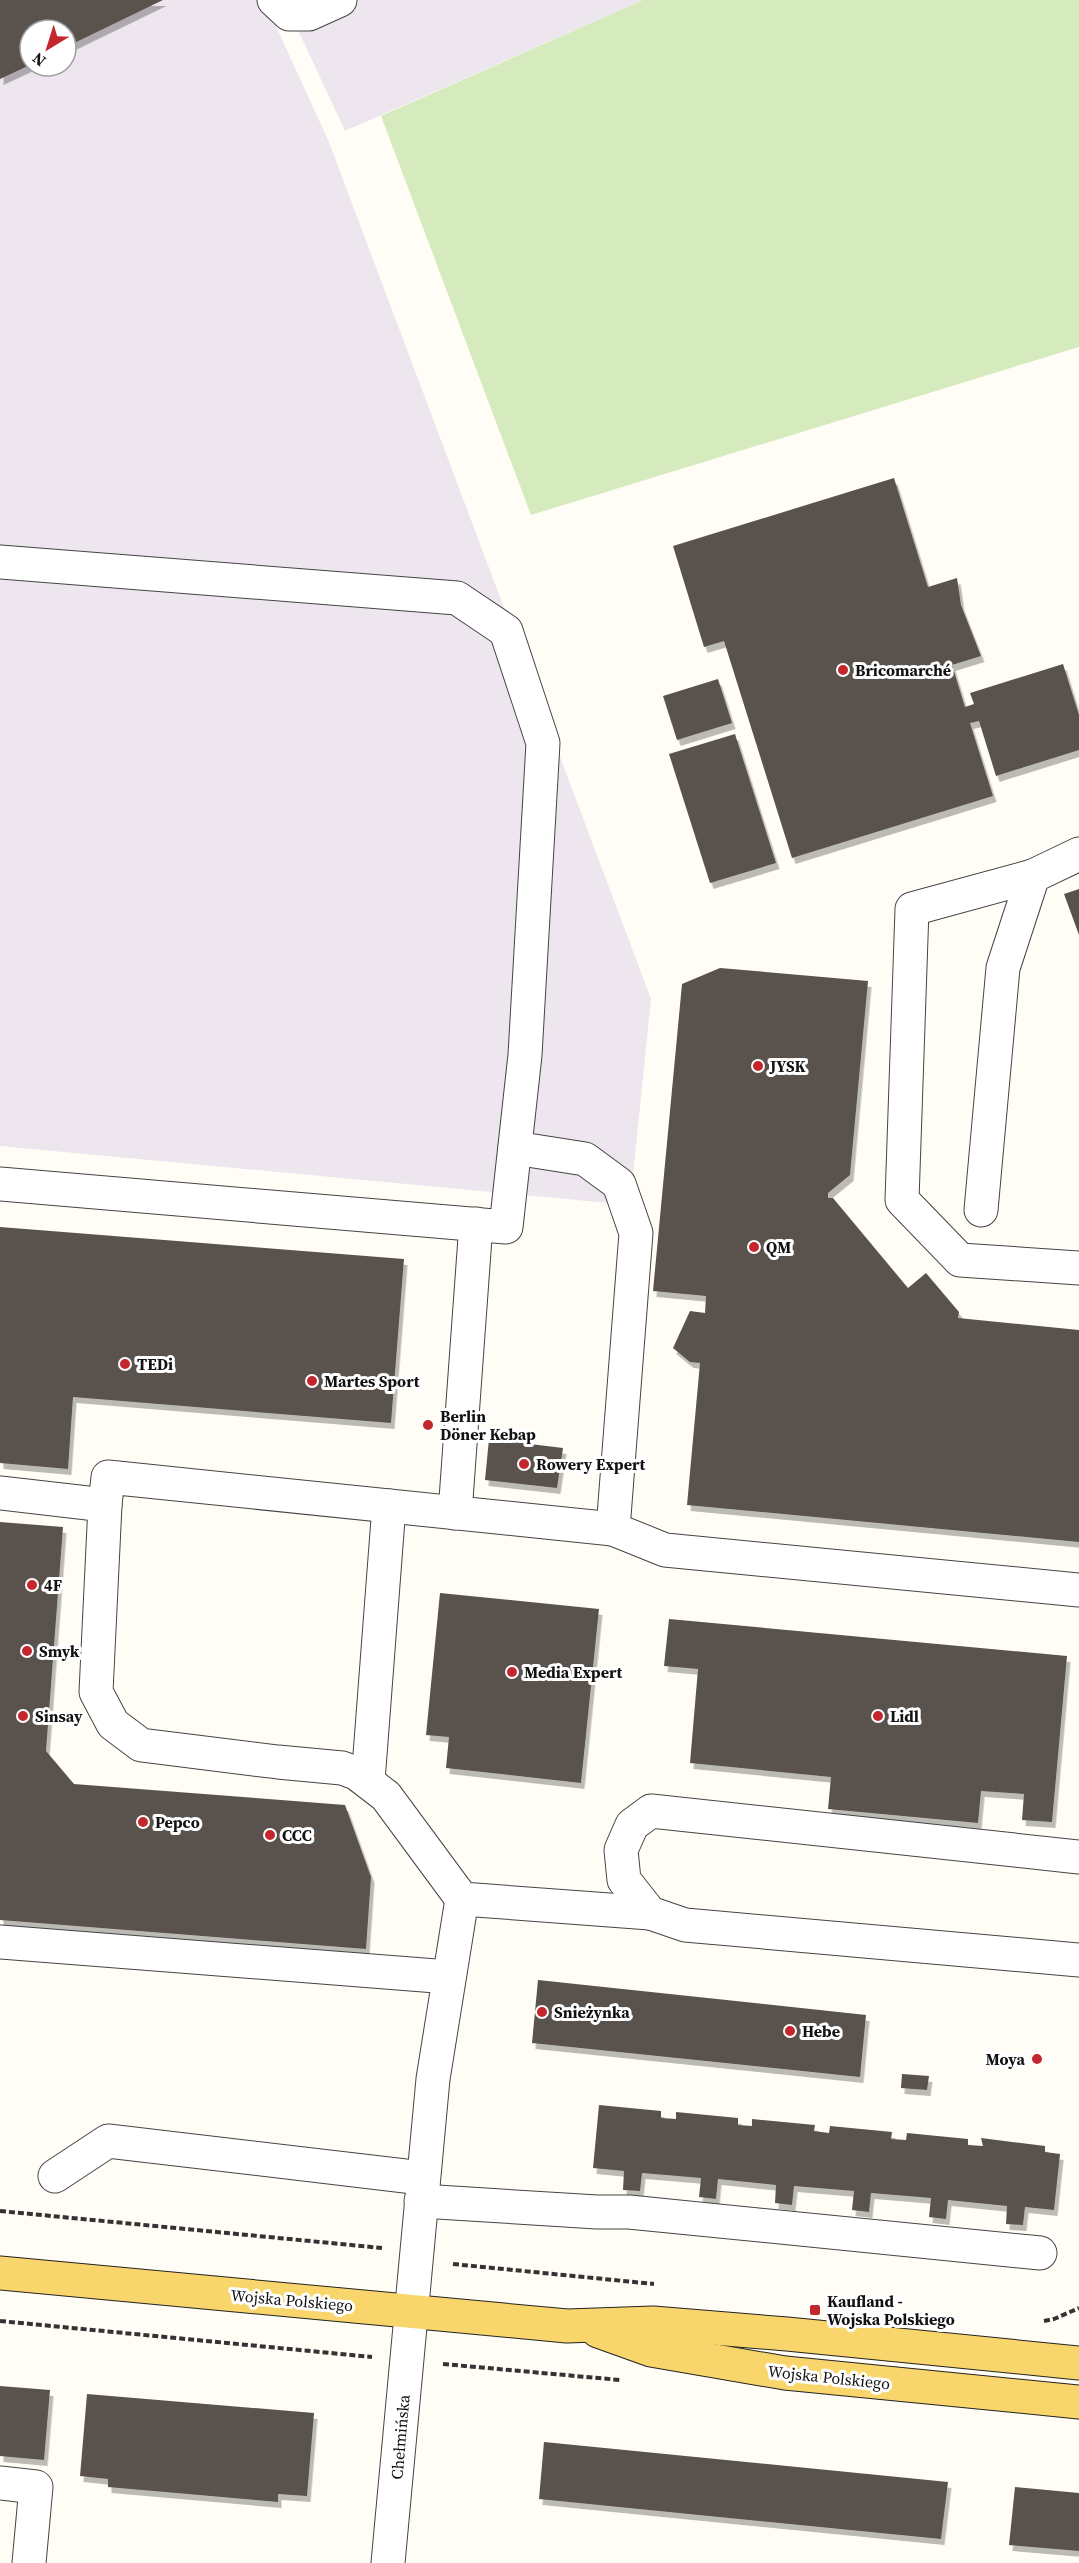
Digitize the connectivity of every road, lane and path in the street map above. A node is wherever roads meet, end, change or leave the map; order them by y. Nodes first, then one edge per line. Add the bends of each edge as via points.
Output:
1 (274, 0) edge
2 (339, 0) edge
3 (0, 562) edge
4 (1079, 854) edge
5 (1033, 876) junction
6 (515, 1148) junction
7 (0, 1184) edge
8 (981, 1210) dead end
9 (476, 1224) junction
10 (1079, 1268) edge
11 (0, 1493) edge
12 (105, 1505) junction
13 (389, 1506) junction
14 (455, 1513) junction
15 (613, 1529) junction
16 (1079, 1590) edge
17 (368, 1781) junction
18 (1079, 1857) edge
19 (462, 1899) junction
20 (650, 1913) junction
21 (0, 1942) edge
22 (1079, 1960) edge
23 (449, 1977) junction
24 (56, 2176) dead end
25 (422, 2190) junction
26 (0, 2211) edge
27 (1040, 2253) dead end
28 (415, 2258) junction
29 (454, 2264) dead end
30 (0, 2273) edge
31 (411, 2311) junction
32 (0, 2321) edge
33 (585, 2327) junction
34 (406, 2360) junction
35 (1079, 2363) edge
36 (631, 2381) dead end
37 (1079, 2402) edge
38 (0, 2483) edge
39 (29, 2563) edge
40 (388, 2563) edge

1 - 2 street via 289,14 309,14
3 - 6 street via 457,598 506,631 543,743 525,1055
4 - 5 street
5 - 8 street via 1003,968
5 - 10 street via 912,909 902,1200 960,1260
6 - 9 street via 506,1227
6 - 15 street via 585,1159 619,1184 636,1233
7 - 9 street
9 - 14 street
11 - 12 street
12 - 13 street via 108,1478
12 - 17 street via 96,1692 113,1724 141,1745 342,1768
13 - 14 street
13 - 17 street
14 - 15 street
15 - 16 street via 665,1550
17 - 19 street via 386,1796
18 - 20 street via 651,1811 632,1825 621,1850 624,1880
19 - 20 street
19 - 23 street, Chełmińska
20 - 22 street via 685,1925
21 - 23 street
23 - 25 street, Chełmińska via 433,2079
24 - 25 street via 108,2141
25 - 27 street via 597,2212
25 - 28 street, Chełmińska
26 - 28 path via 385,2248
28 - 29 path
28 - 31 street, Chełmińska
30 - 31 main road, Wojska Polskiego
31 - 33 main road, Wojska Polskiego
31 - 34 street, Chełmińska
32 - 34 path
33 - 35 main road, Wojska Polskiego via 653,2323
33 - 37 main road, Wojska Polskiego via 651,2350 785,2373
34 - 36 path
34 - 40 street, Chełmińska
38 - 39 street via 36,2487

